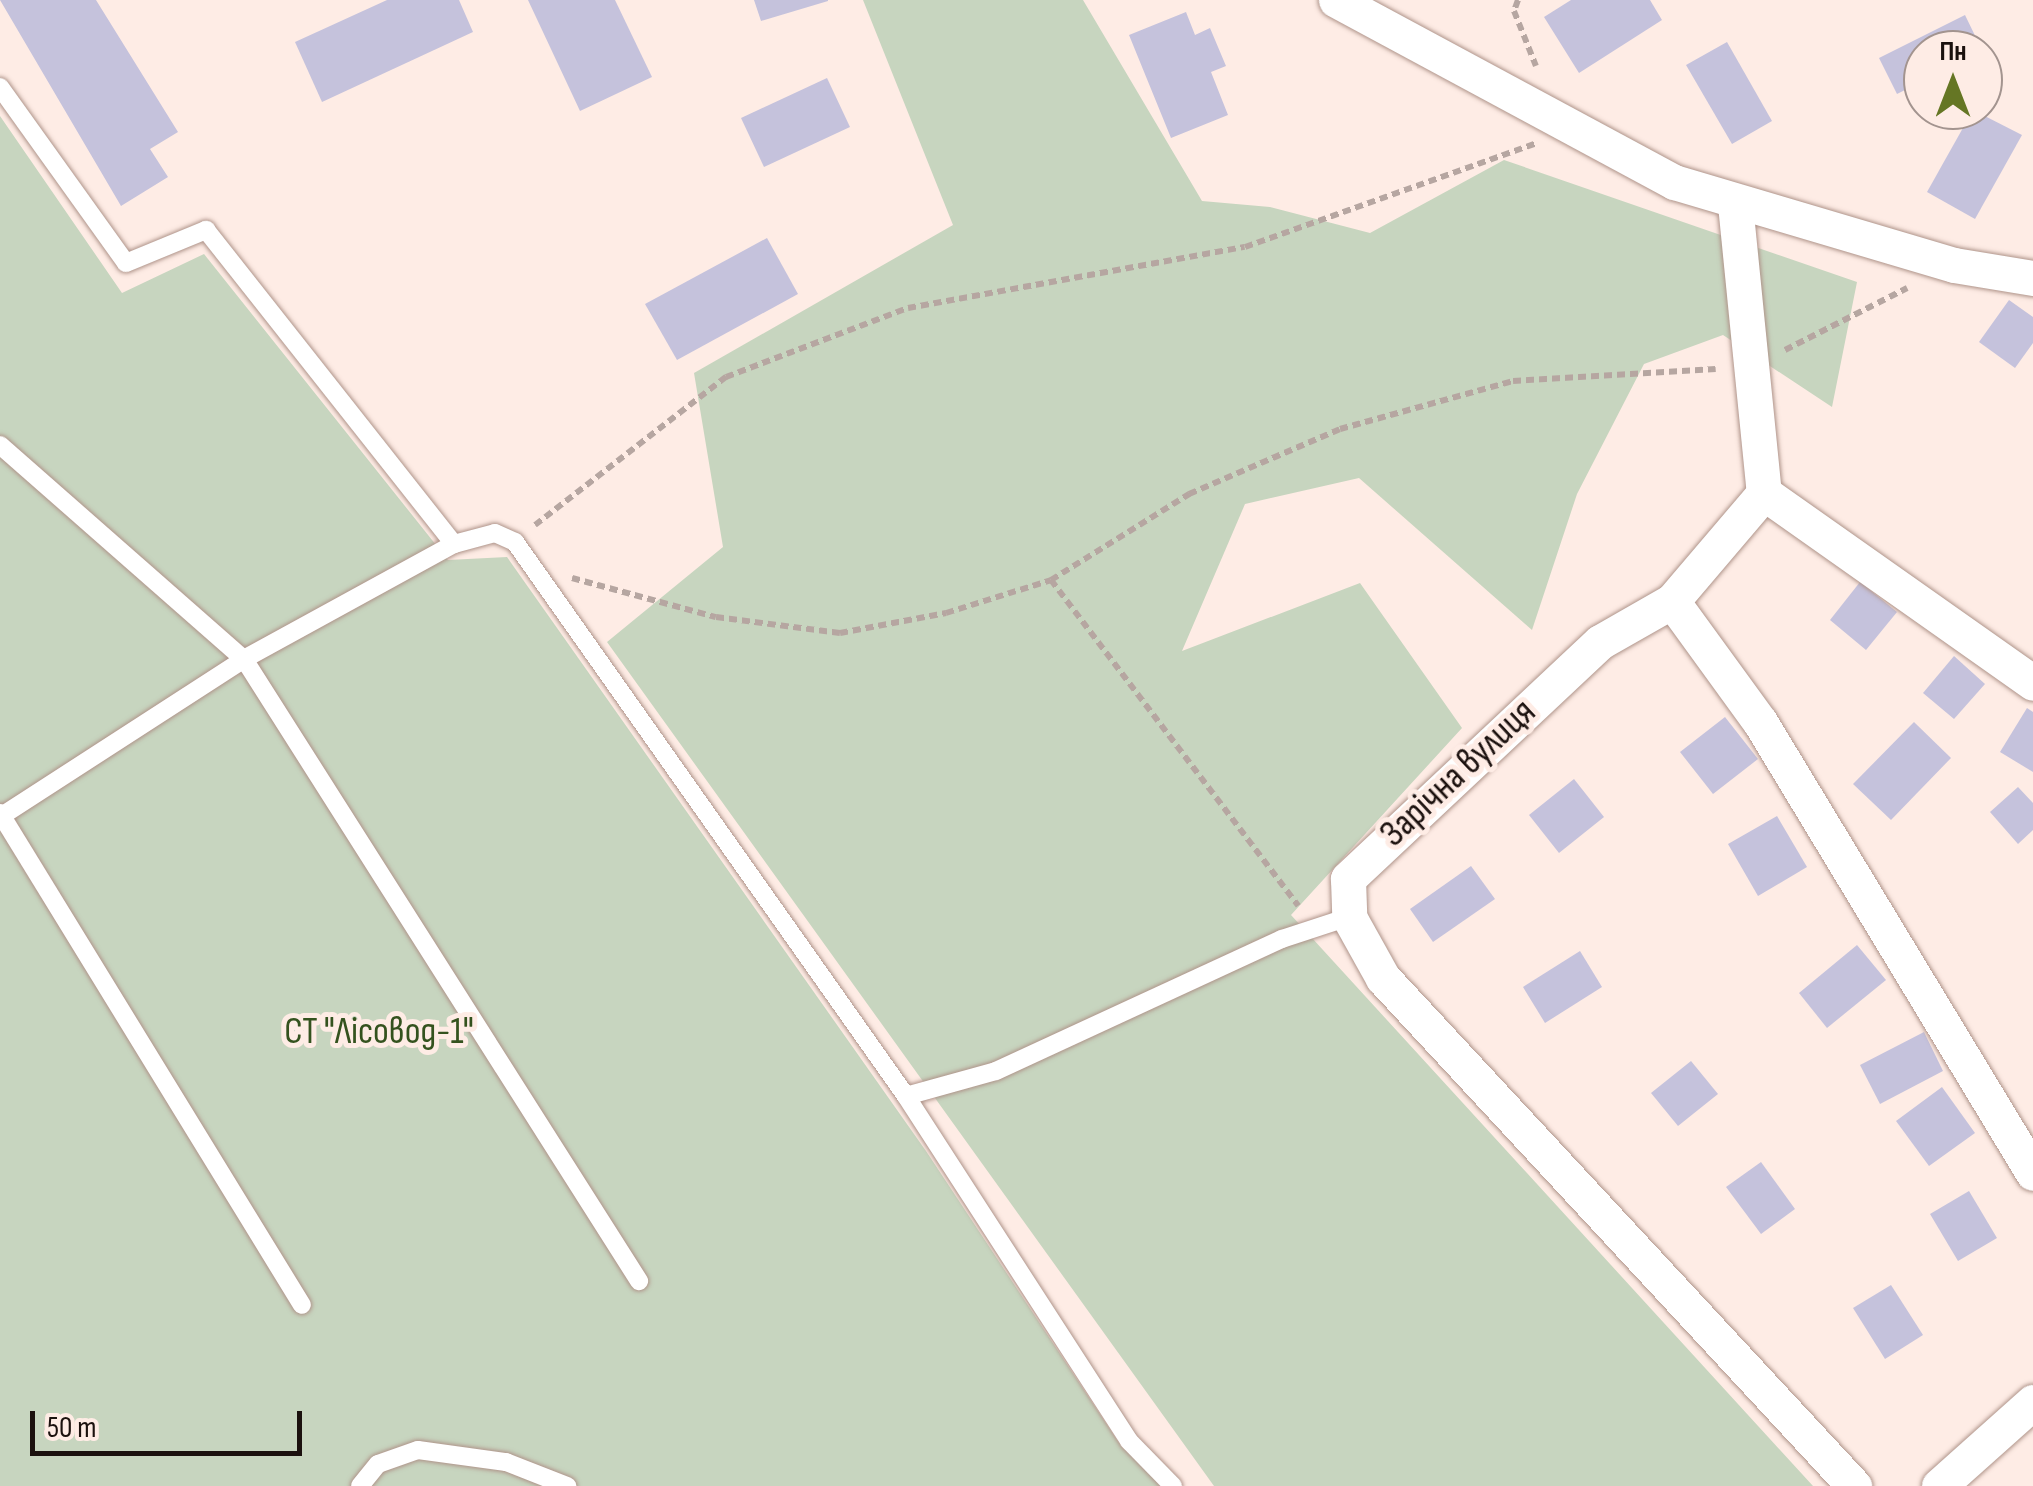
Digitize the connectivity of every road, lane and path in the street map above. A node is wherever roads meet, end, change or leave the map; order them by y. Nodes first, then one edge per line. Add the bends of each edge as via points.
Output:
1 (1336, 0) edge
2 (1518, 0) edge
3 (0, 87) edge
4 (1558, 122) junction
5 (1734, 204) junction
6 (1954, 265) junction
7 (2033, 278) edge
8 (1751, 367) junction
9 (0, 446) edge
10 (1764, 492) junction
11 (515, 542) junction
12 (454, 544) junction
13 (532, 567) junction
14 (1051, 580) junction
15 (1672, 601) junction
16 (244, 659) junction
17 (2033, 682) edge
18 (1, 815) edge
19 (1348, 917) junction
20 (906, 1096) junction
21 (2033, 1172) edge
22 (639, 1281) dead end
23 (302, 1306) dead end
24 (2033, 1402) edge
25 (360, 1486) edge
26 (567, 1486) edge
27 (1172, 1486) edge
28 (1854, 1486) edge
29 (1939, 1486) edge

1 - 4 street
2 - 4 path via 1514,11
3 - 12 lane via 126,263 206,230
4 - 5 street
4 - 11 path via 1527,152 1245,247 908,308 726,376
5 - 6 street
5 - 8 street
6 - 7 street
6 - 8 path
8 - 10 street
8 - 14 path via 1513,382 1340,428 1189,494
9 - 16 lane
10 - 15 street
10 - 17 street
11 - 12 lane via 495,533
11 - 13 lane
12 - 16 lane
13 - 14 path via 716,617 840,633 946,613
13 - 20 lane
14 - 19 path via 1305,916
15 - 19 street, Зарічна вулиця via 1600,642 1439,787 1348,879
15 - 21 street via 1760,722
16 - 18 lane
16 - 22 lane
18 - 23 lane
19 - 20 lane via 1282,938 996,1071
19 - 28 street via 1382,978
20 - 27 lane via 1130,1442
24 - 29 street
25 - 26 lane via 378,1464 418,1450 506,1462

